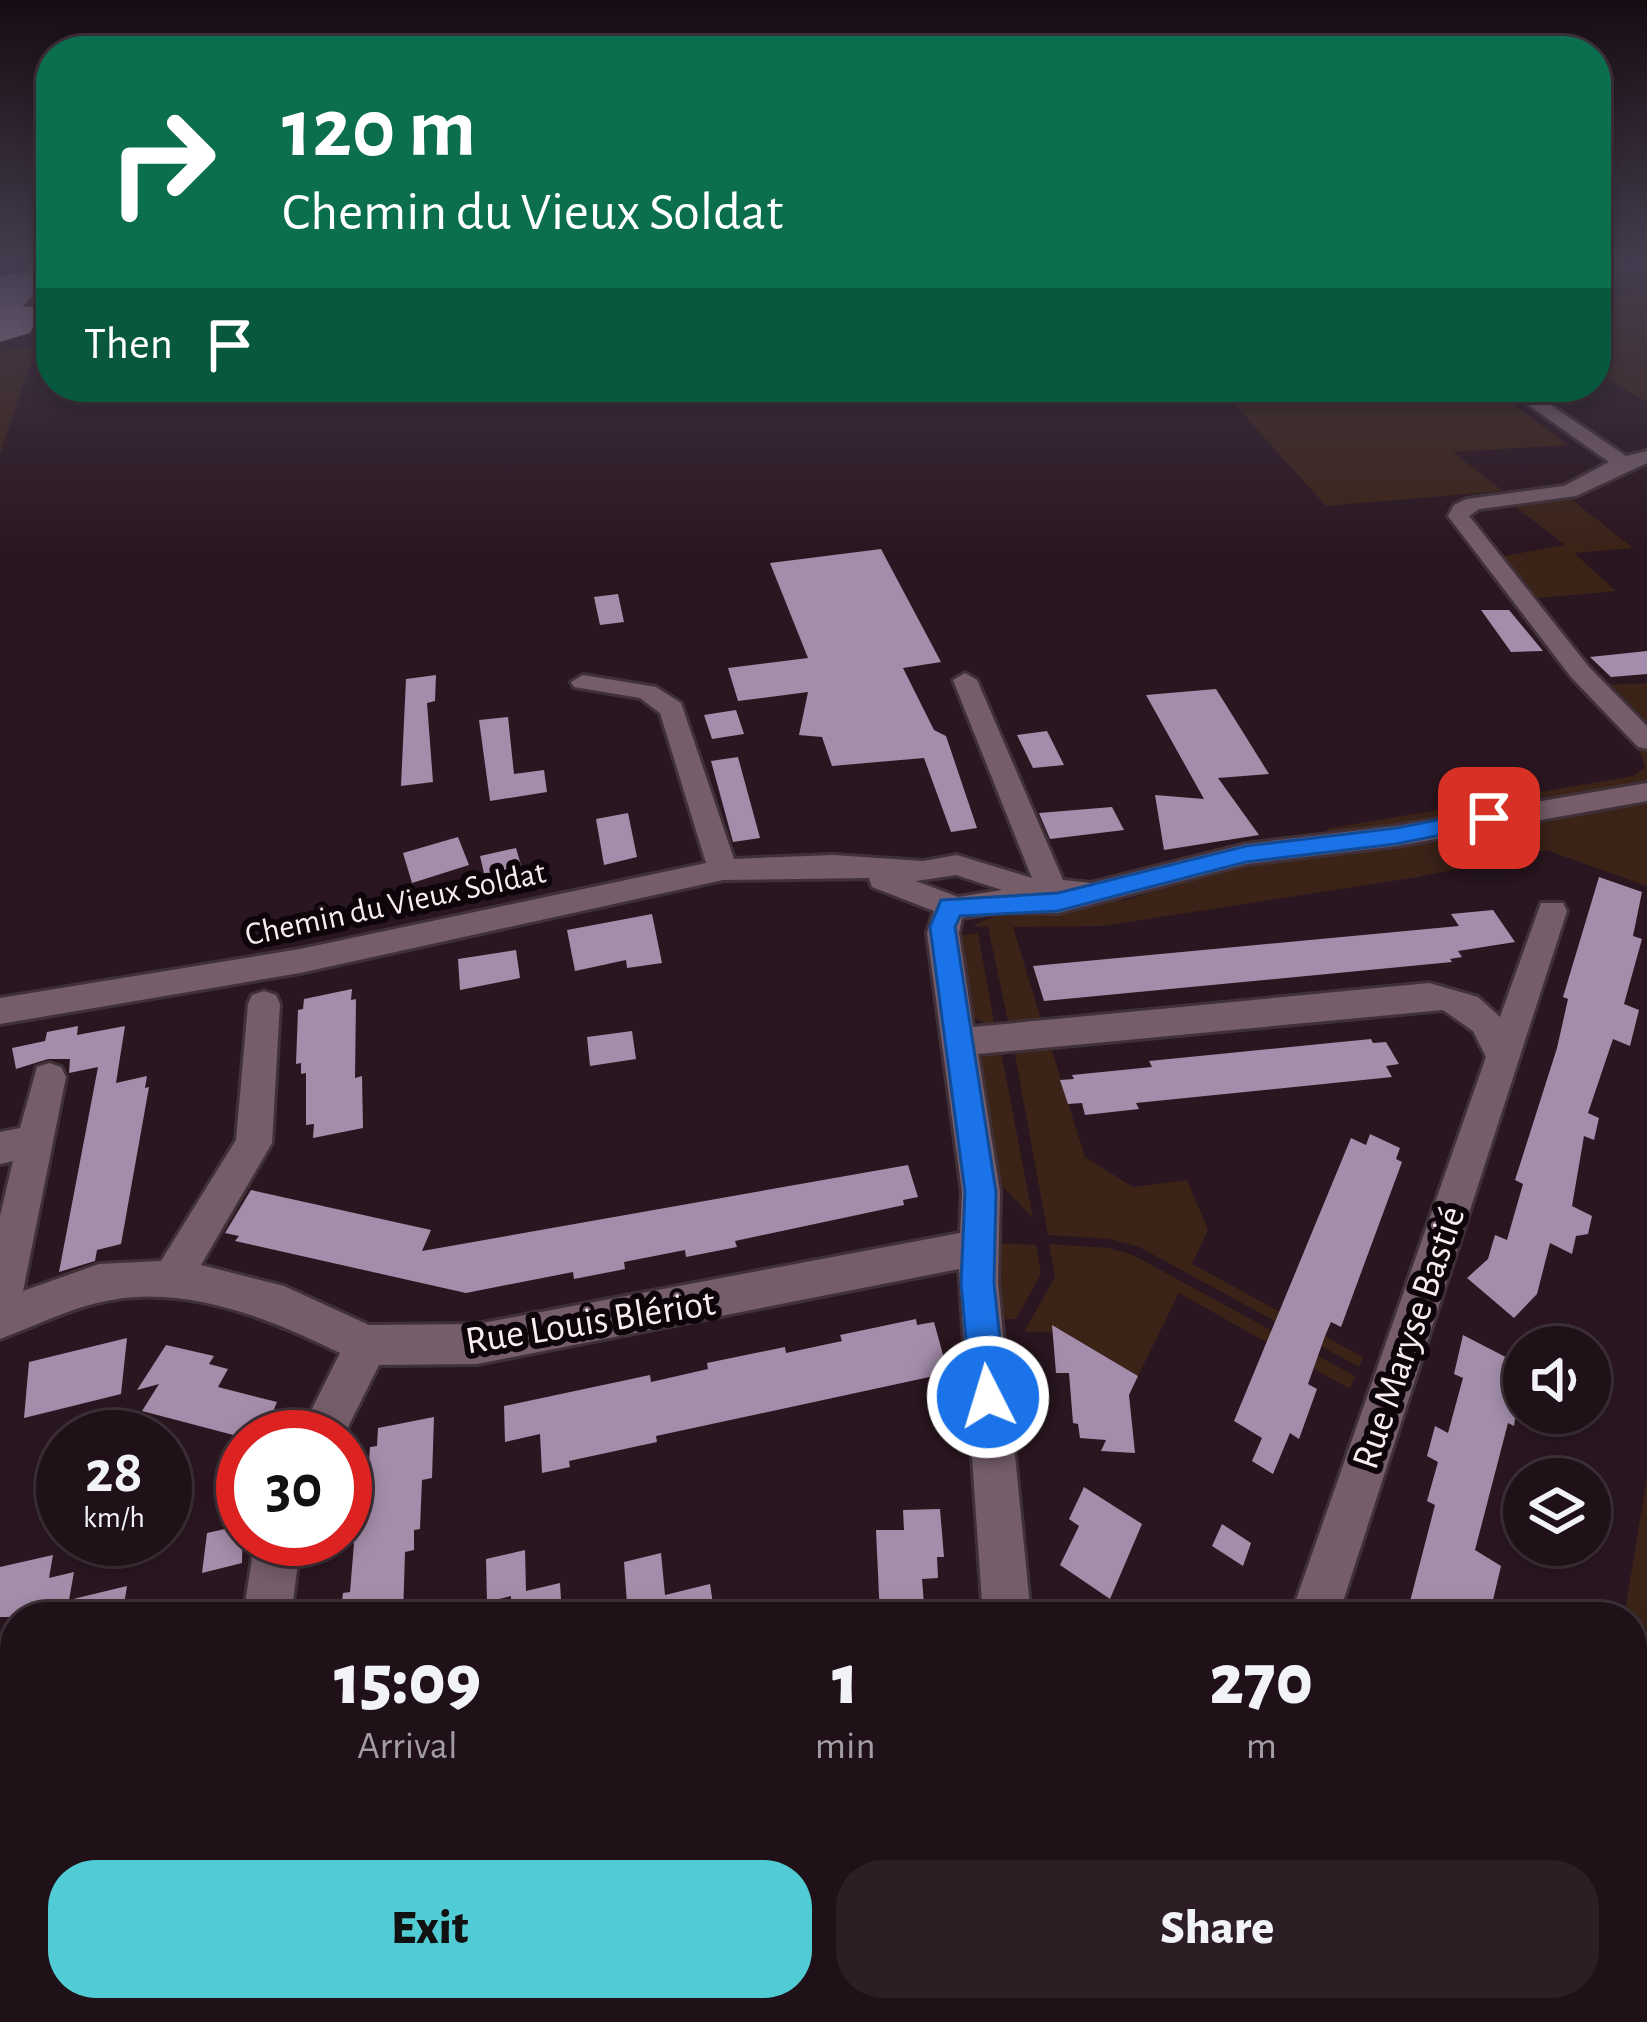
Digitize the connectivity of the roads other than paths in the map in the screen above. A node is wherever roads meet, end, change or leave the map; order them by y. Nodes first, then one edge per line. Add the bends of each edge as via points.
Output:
1 (1534, 402) edge
2 (1647, 458) edge
3 (1622, 463) junction
4 (965, 680) dead end
5 (583, 682) dead end
6 (1647, 741) edge
7 (1647, 792) edge
8 (722, 870) junction
9 (1053, 892) junction
10 (1090, 893) junction
11 (950, 894) junction
12 (1552, 911) dead end
13 (264, 1004) dead end
14 (0, 1011) edge
15 (958, 1042) junction
16 (1503, 1057) junction
17 (49, 1077) dead end
18 (18, 1144) edge
19 (979, 1247) junction
20 (171, 1280) junction
21 (0, 1305) edge
22 (0, 1319) edge
23 (367, 1345) junction
24 (334, 1410) edge
25 (274, 1566) edge
26 (269, 1602) edge
27 (1006, 1602) edge
28 (1319, 1602) edge

1 - 3 street
2 - 3 street
3 - 6 street via 1569,492 1474,502 1458,517 1571,661
4 - 9 street
5 - 8 street via 647,692 672,709
7 - 10 street, Chemin du Vieux Soldat via 1246,854
8 - 11 street, Chemin du Vieux Soldat via 805,866
8 - 14 street, Chemin du Vieux Soldat via 300,961
9 - 10 street, Chemin du Vieux Soldat
9 - 11 street, Chemin du Vieux Soldat via 977,871 988,890
10 - 11 street, Chemin du Vieux Soldat via 1058,902
11 - 15 street via 942,927
12 - 16 street, Rue Maryse Bastié
13 - 20 street via 254,1143
15 - 16 street via 1429,996 1476,1012
15 - 19 street via 981,1192
16 - 28 street, Rue Maryse Bastié
17 - 18 street
18 - 21 street
19 - 23 street, Rue Louis Blériot via 501,1341
19 - 27 street
20 - 22 street, Rue Louis Blériot via 99,1283
20 - 23 street, Rue Louis Blériot via 305,1312
23 - 24 street
25 - 26 street

